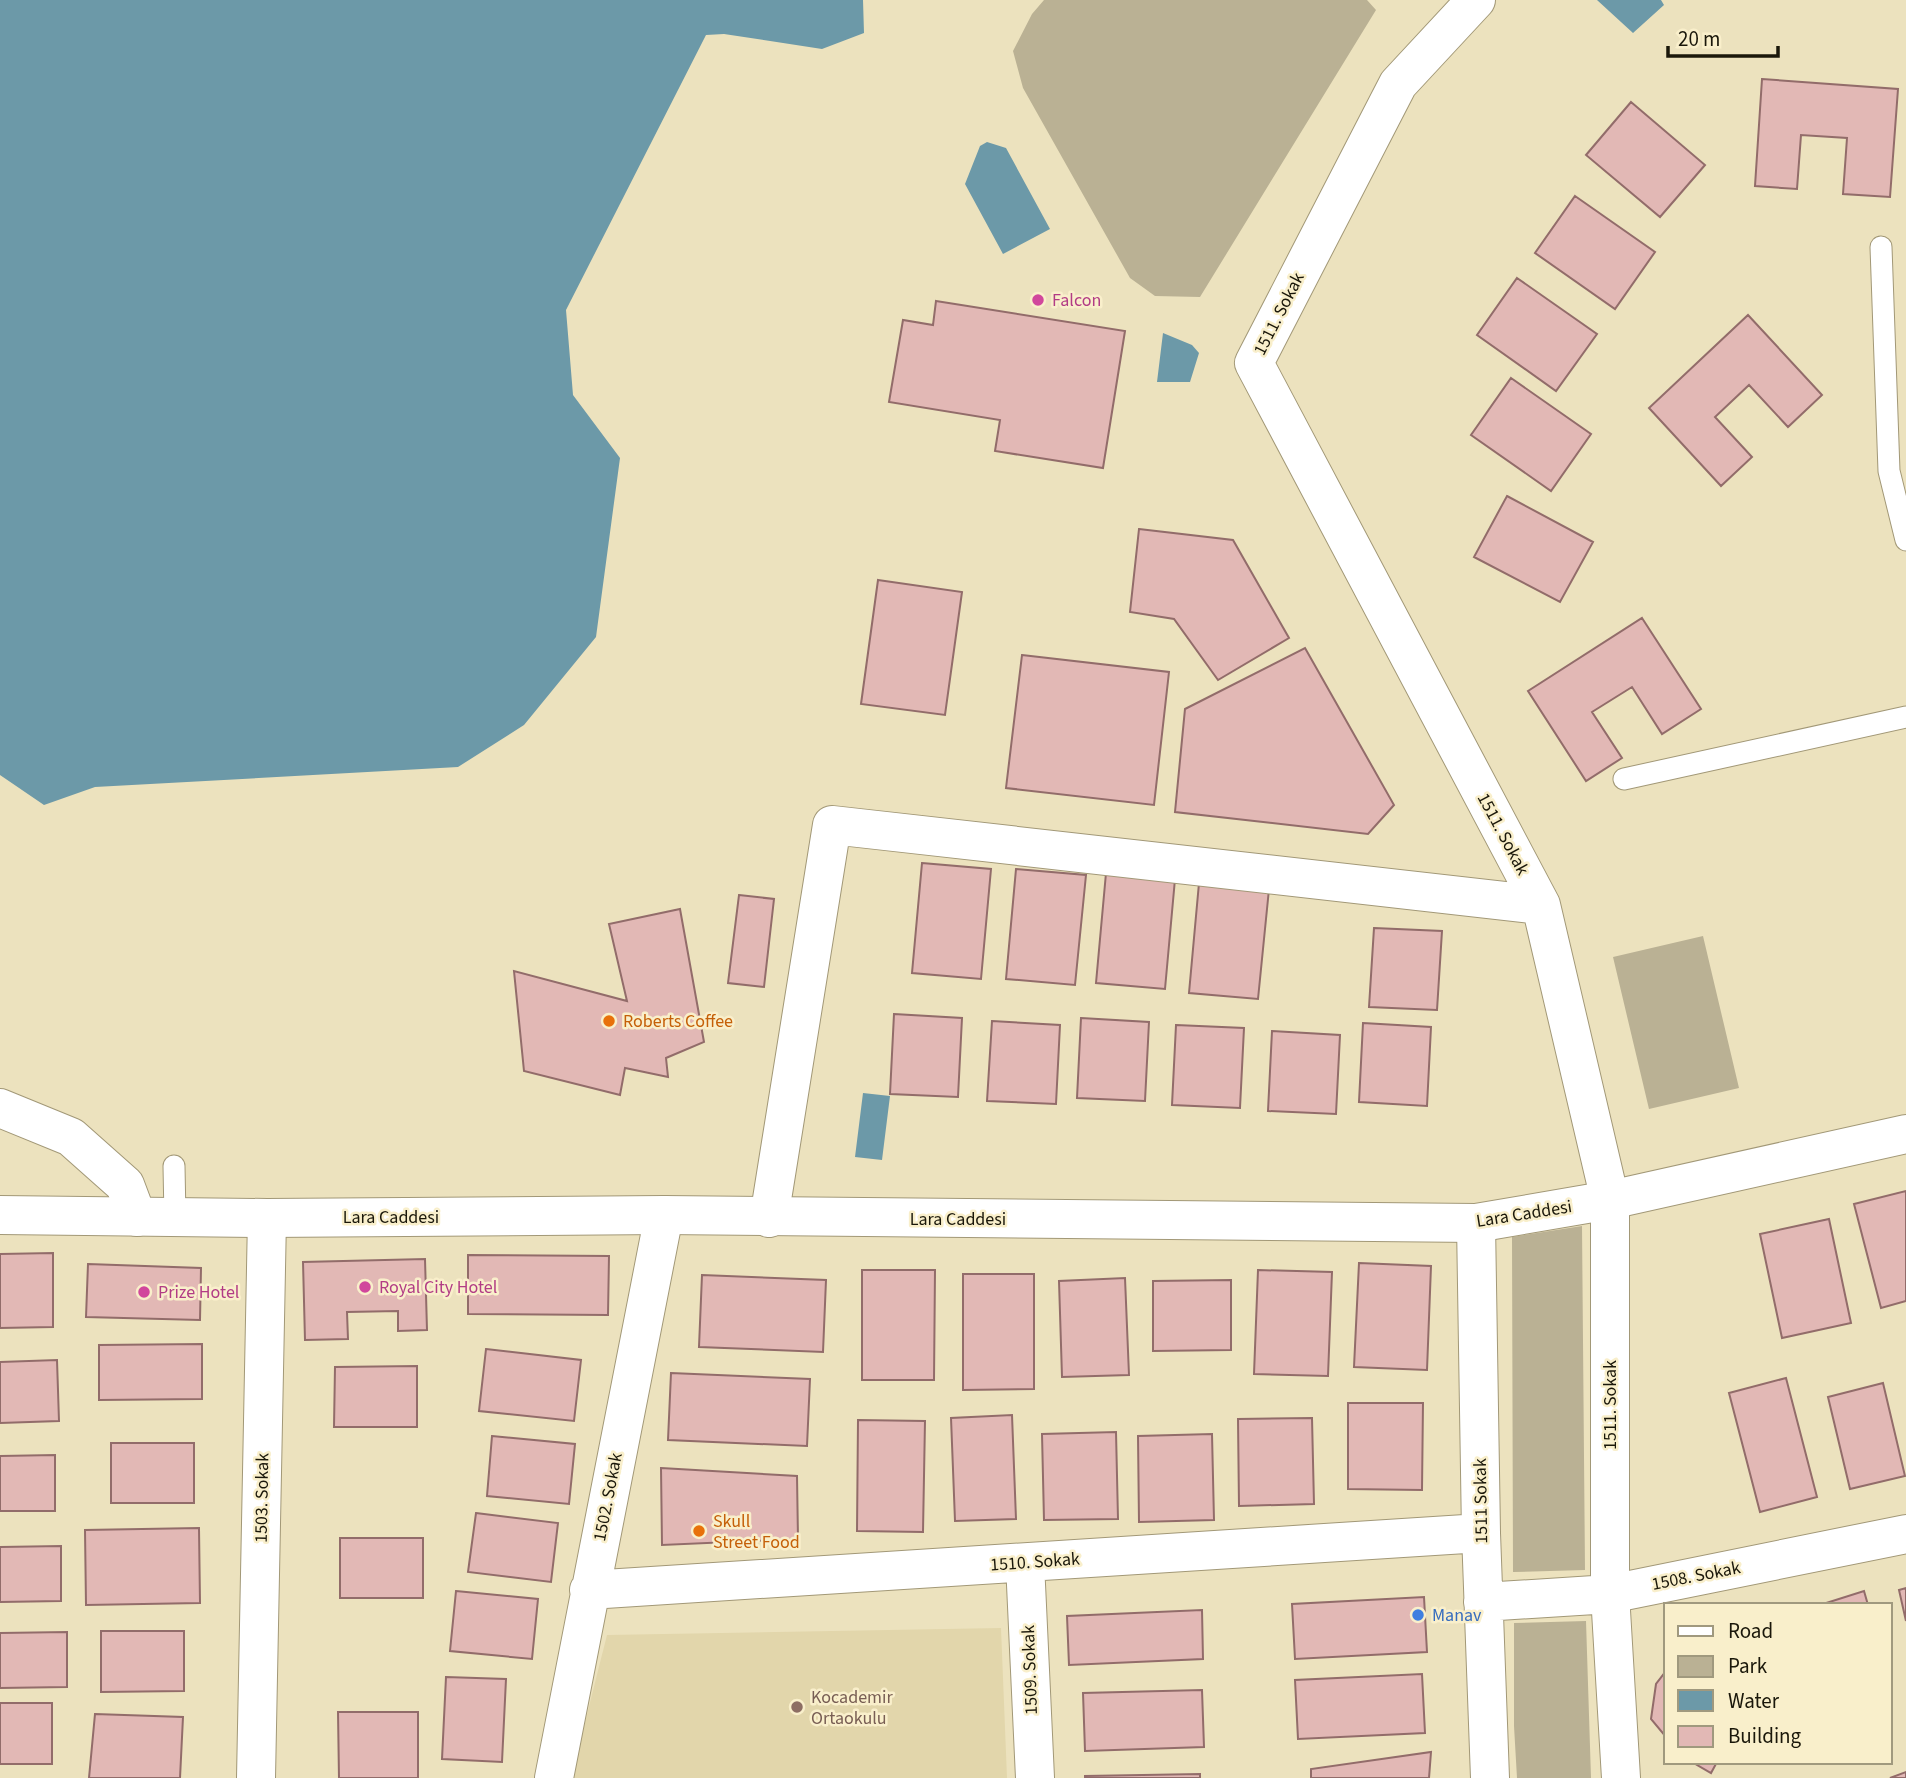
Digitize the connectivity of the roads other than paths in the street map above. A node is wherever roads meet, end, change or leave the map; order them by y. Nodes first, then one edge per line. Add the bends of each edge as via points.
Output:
1 (1476, 0) edge
2 (1881, 247) dead end
3 (1897, 430) edge
4 (1906, 540) edge
5 (1906, 717) edge
6 (1624, 779) dead end
7 (1541, 905) junction
8 (0, 1108) edge
9 (1906, 1135) edge
10 (174, 1166) dead end
11 (1610, 1200) junction
12 (0, 1215) edge
13 (664, 1215) junction
14 (137, 1217) junction
15 (175, 1218) junction
16 (267, 1218) junction
17 (769, 1218) junction
18 (1476, 1223) junction
19 (1481, 1533) junction
20 (1906, 1534) edge
21 (1025, 1563) junction
22 (589, 1590) junction
23 (1610, 1594) junction
24 (1483, 1602) junction
25 (256, 1778) edge
26 (554, 1778) edge
27 (1035, 1778) edge
28 (1490, 1778) edge
29 (1621, 1778) edge

1 - 7 street, 1511. Sokak via 1398,84 1254,363
2 - 3 lane
3 - 4 lane via 1889,471
5 - 6 lane
7 - 11 street, 1511. Sokak
7 - 17 street via 832,825
8 - 14 street via 71,1137 125,1185
9 - 11 street, Lara Caddesi
10 - 15 lane
11 - 18 street, Lara Caddesi
11 - 23 street, 1511. Sokak
12 - 14 street, Lara Caddesi
13 - 16 street, Lara Caddesi
13 - 17 street, Lara Caddesi
13 - 22 street, 1502. Sokak
14 - 15 street, Lara Caddesi
15 - 16 street, Lara Caddesi
16 - 25 street, 1503. Sokak
17 - 18 street, Lara Caddesi
18 - 19 street, 1511 Sokak
19 - 21 street, 1510. Sokak
19 - 24 street, 1511 Sokak
20 - 23 street, 1508. Sokak
21 - 22 street, 1510. Sokak
21 - 27 street, 1509. Sokak
22 - 26 street, 1502. Sokak
23 - 24 street, 1508. Sokak
23 - 29 street, 1511. Sokak
24 - 28 street, 1511 Sokak

